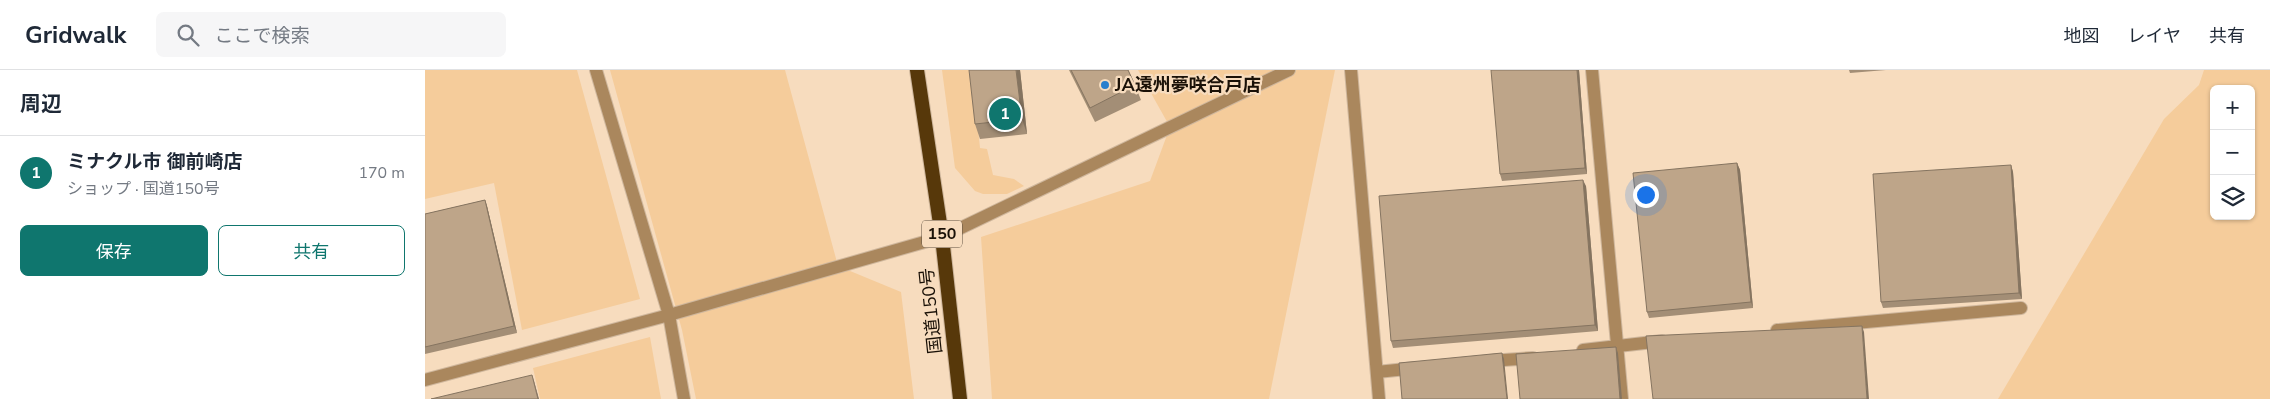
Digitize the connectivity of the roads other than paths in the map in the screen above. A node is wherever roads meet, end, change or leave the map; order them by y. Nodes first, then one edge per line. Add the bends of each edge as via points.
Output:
1 (596, 70) edge
2 (917, 70) edge
3 (1289, 70) edge
4 (1351, 70) edge
5 (1592, 70) edge
6 (942, 237) junction
7 (2021, 308) dead end
8 (669, 315) junction
9 (1766, 331) edge
10 (1678, 339) edge
11 (1616, 345) junction
12 (1567, 352) edge
13 (1548, 356) edge
14 (1476, 362) edge
15 (1429, 367) edge
16 (1377, 372) junction
17 (425, 380) edge
18 (684, 399) edge
19 (960, 399) edge
20 (1379, 399) edge
21 (1622, 399) edge

1 - 8 street
2 - 6 highway, 国道150号 / 150
3 - 6 street
4 - 16 street
5 - 11 street
6 - 8 street
6 - 19 highway, 国道150号 / 150
7 - 9 street
8 - 17 street
8 - 18 street
10 - 11 street
11 - 12 street
11 - 21 street
13 - 14 street
15 - 16 street
16 - 20 street

